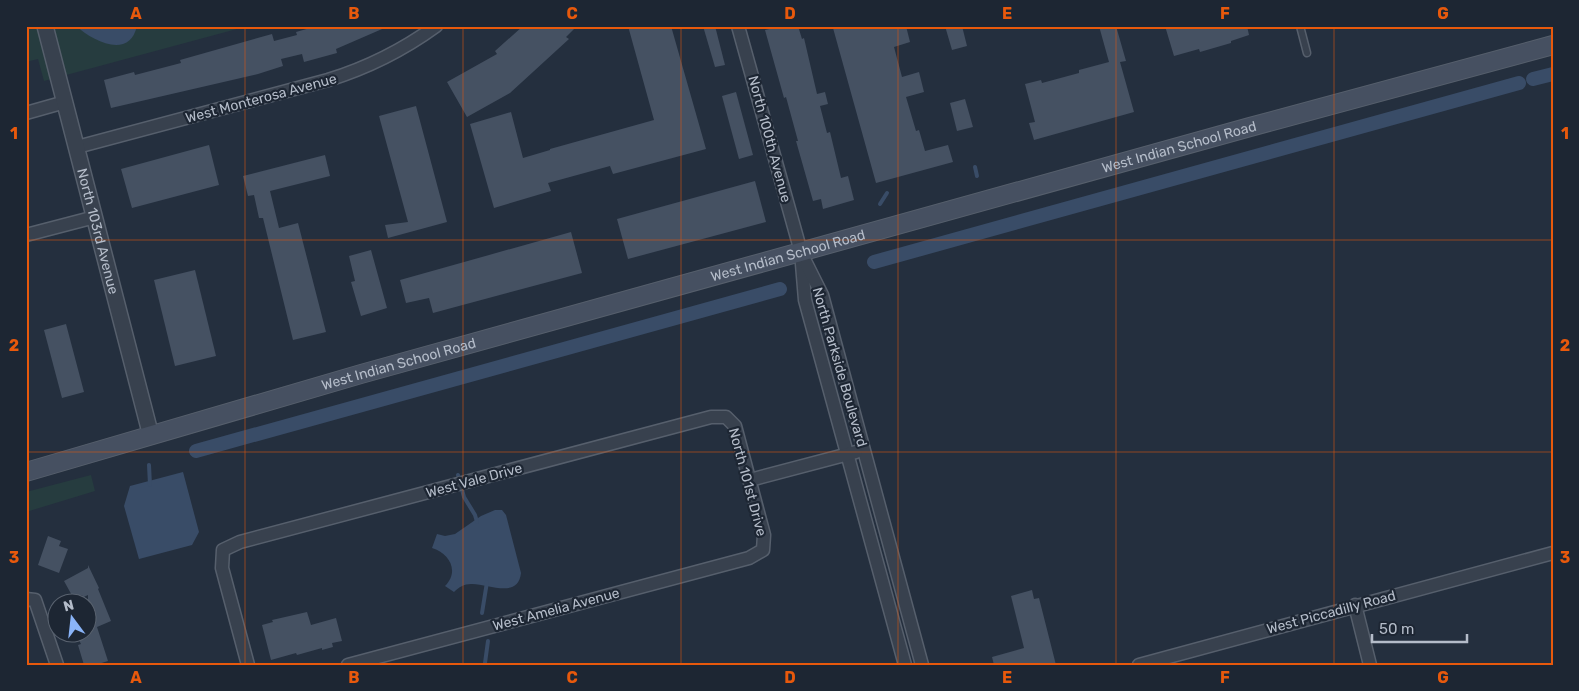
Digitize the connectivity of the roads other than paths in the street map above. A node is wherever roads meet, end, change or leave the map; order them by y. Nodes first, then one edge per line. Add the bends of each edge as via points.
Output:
1 (46, 26) edge
2 (436, 26) edge
3 (738, 26) edge
4 (1300, 26) edge
5 (1553, 45) edge
6 (1307, 53) dead end
7 (66, 102) junction
8 (26, 113) edge
9 (77, 147) junction
10 (95, 217) junction
11 (26, 235) edge
12 (801, 252) junction
13 (726, 417) joint
14 (151, 436) junction
15 (864, 450) junction
16 (848, 454) junction
17 (26, 472) edge
18 (750, 480) junction
19 (763, 550) joint
20 (1553, 553) edge
21 (31, 600) edge
22 (1354, 605) junction
23 (1145, 664) edge
24 (57, 665) edge
25 (248, 665) edge
26 (348, 665) edge
27 (905, 665) edge
28 (922, 665) edge
29 (1370, 665) edge

1 - 7 street, North 103rd Avenue
2 - 9 street, West Monterosa Avenue via 406,46 357,71
3 - 12 street, North 100th Avenue
4 - 6 lane
5 - 12 main road, West Indian School Road
7 - 8 street
7 - 9 street, North 103rd Avenue
9 - 10 street, North 103rd Avenue
10 - 11 street
10 - 14 street, North 103rd Avenue
12 - 14 main road, West Indian School Road
12 - 15 street, North Parkside Boulevard via 822,295
12 - 16 street, North Parkside Boulevard via 805,300
13 - 18 street, North 101st Drive via 735,426
13 - 25 street, West Vale Drive via 711,417 240,542 223,550 222,568
14 - 17 main road, West Indian School Road
15 - 16 street
15 - 28 street, North Parkside Boulevard
16 - 18 street
16 - 27 street, North Parkside Boulevard
18 - 19 street, North 101st Drive via 764,535
19 - 26 street, West Amelia Avenue via 749,558
20 - 22 street, West Piccadilly Road
21 - 24 street
22 - 23 street, West Piccadilly Road
22 - 29 street

